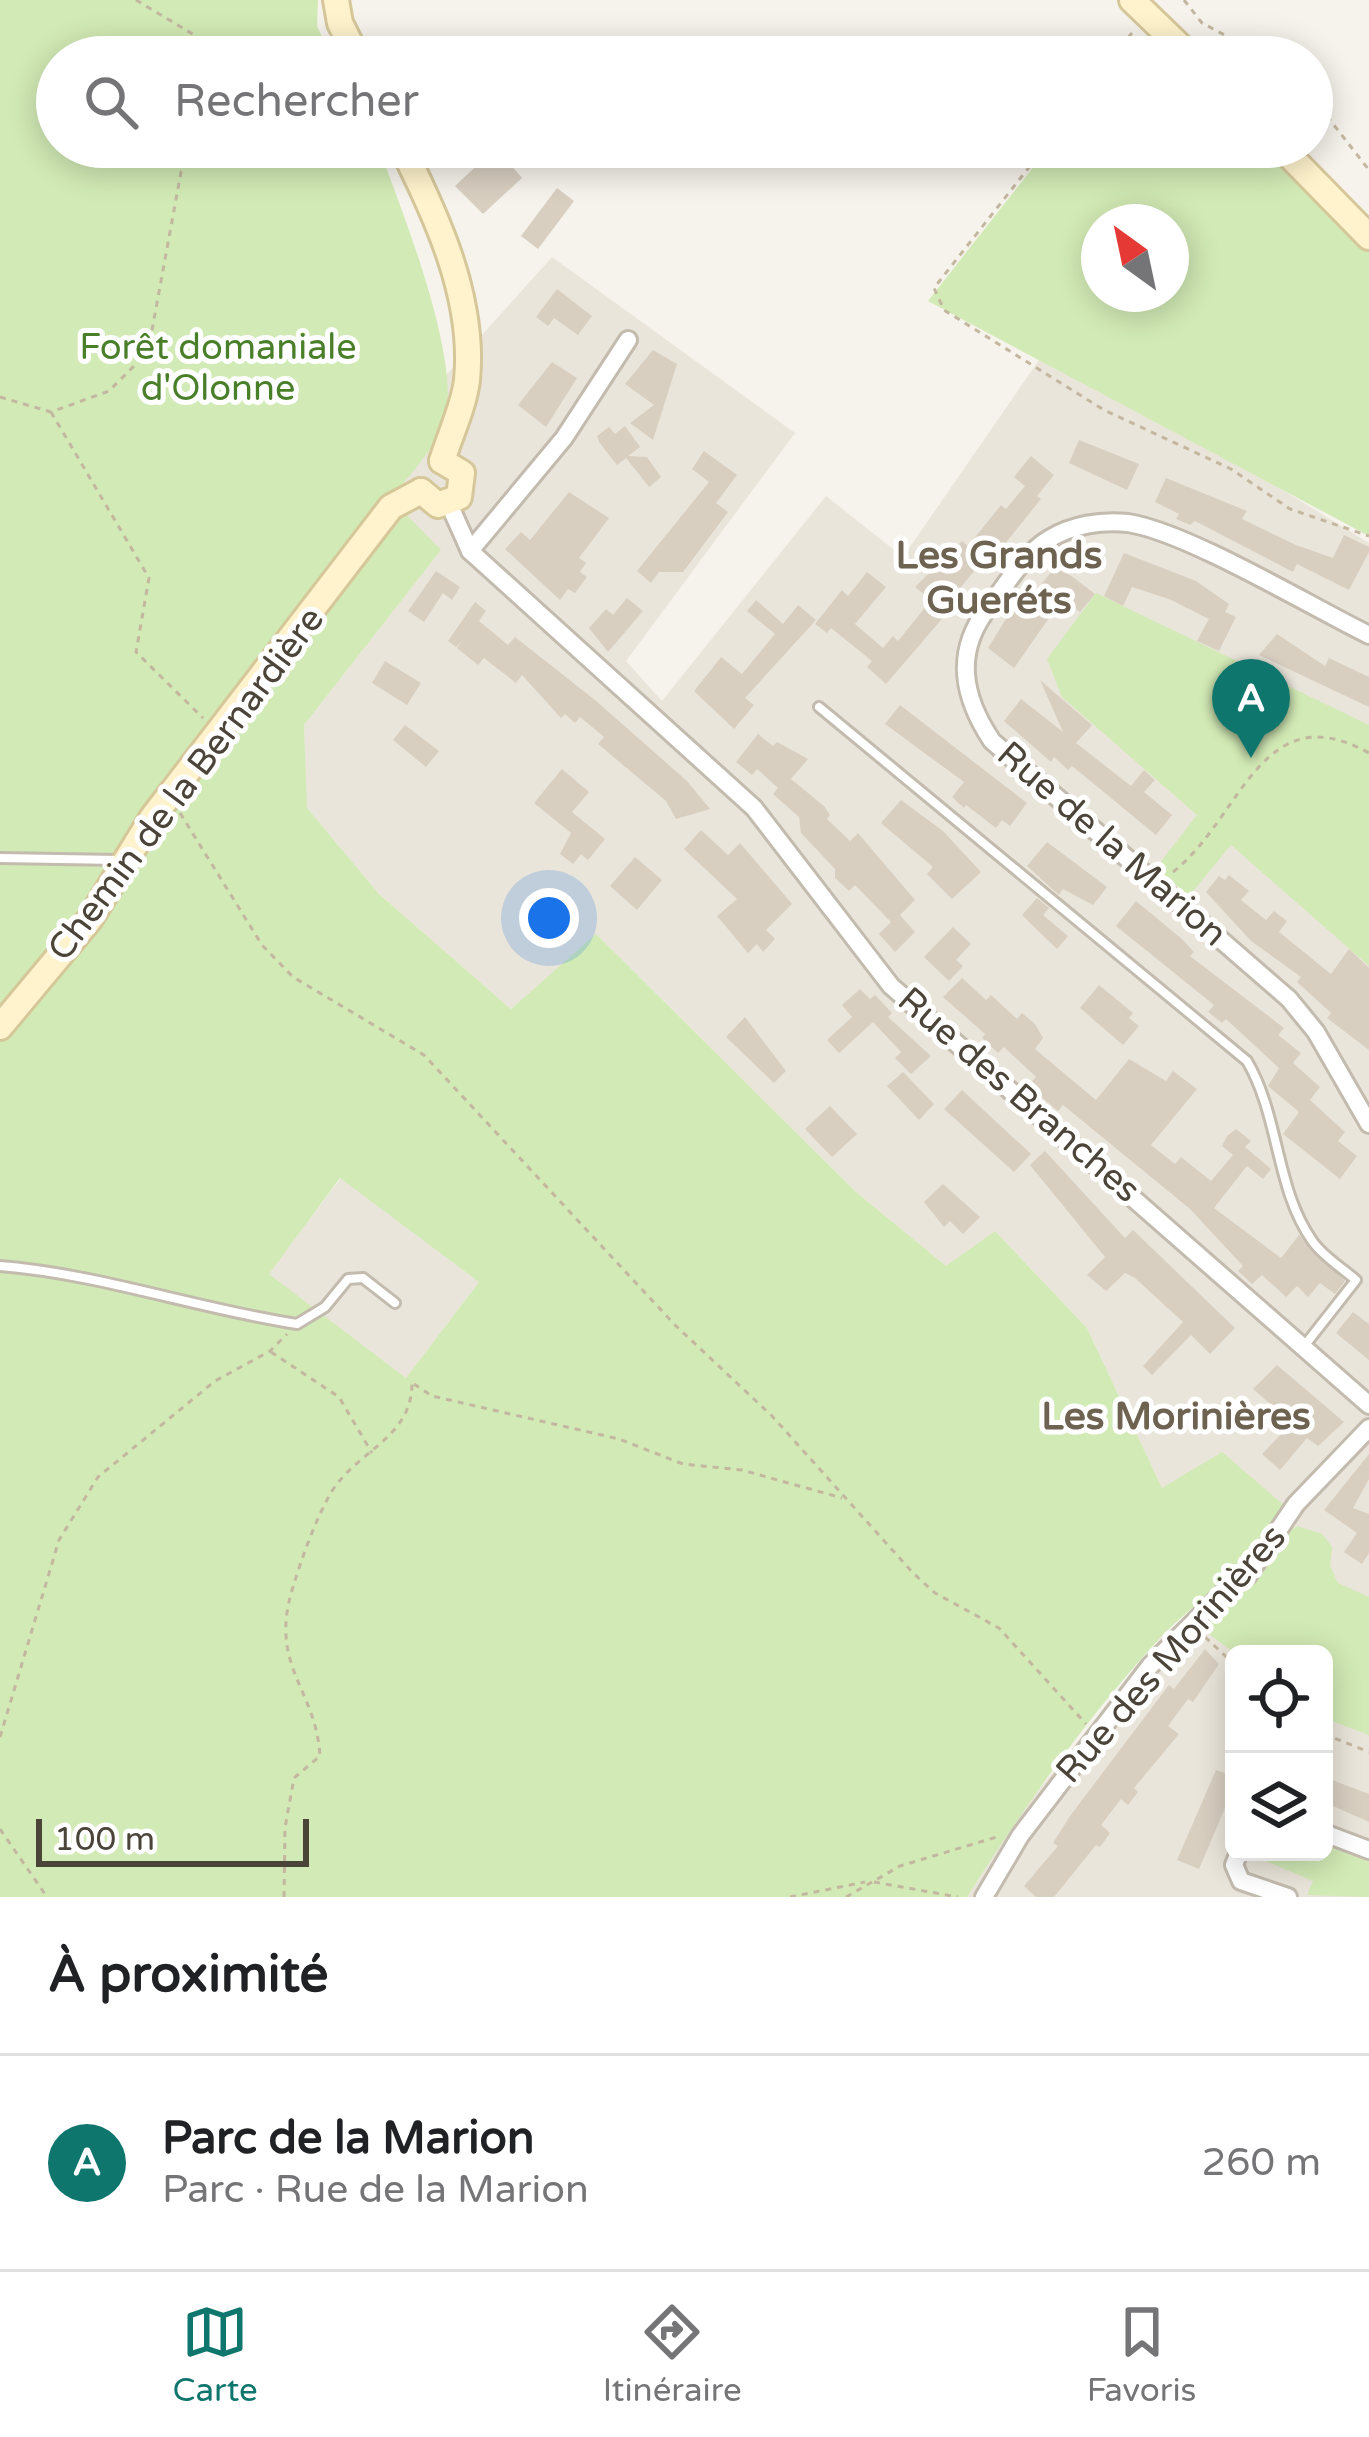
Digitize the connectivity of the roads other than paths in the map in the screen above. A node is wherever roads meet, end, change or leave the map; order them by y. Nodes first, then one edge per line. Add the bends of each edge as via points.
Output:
1 (336, 0) edge
2 (1140, 8) edge
3 (346, 36) edge
4 (1169, 36) edge
5 (411, 168) edge
6 (1302, 168) edge
7 (1369, 237) edge
8 (628, 340) dead end
9 (442, 461) junction
10 (421, 491) junction
11 (449, 504) junction
12 (470, 551) junction
13 (1369, 635) edge
14 (819, 707) dead end
15 (0, 858) edge
16 (126, 860) junction
17 (0, 1028) edge
18 (1369, 1124) edge
19 (0, 1266) edge
20 (395, 1303) dead end
21 (1304, 1346) junction
22 (1369, 1405) edge
23 (1369, 1428) edge
24 (1333, 1836) edge
25 (1369, 1850) edge
26 (1236, 1861) edge
27 (987, 1895) edge
28 (1288, 1897) edge

1 - 3 street
2 - 4 street
5 - 9 street via 454,269 466,339 466,382
6 - 7 street
8 - 12 street via 564,438
9 - 10 street via 420,476
9 - 11 street via 454,464 464,485
10 - 11 street
10 - 16 street, Chemin de la Bernardière via 392,508
11 - 12 street, Rue des Branches
12 - 21 street, Rue des Branches via 754,808 891,986
13 - 18 street, Rue de la Marion via 1158,531 1097,522 1027,558 971,629 965,684 992,741 1288,999
14 - 21 lane via 1247,1061 1268,1100 1306,1231 1356,1280
15 - 16 lane
16 - 17 street, Chemin de la Bernardière via 90,919
19 - 20 lane via 297,1324 312,1319 348,1279 363,1278
21 - 22 street, Rue des Branches
23 - 27 street, Rue des Morinières via 1296,1504 1248,1575 1191,1624 1096,1734 1020,1835
24 - 25 street
26 - 28 street via 1241,1881

